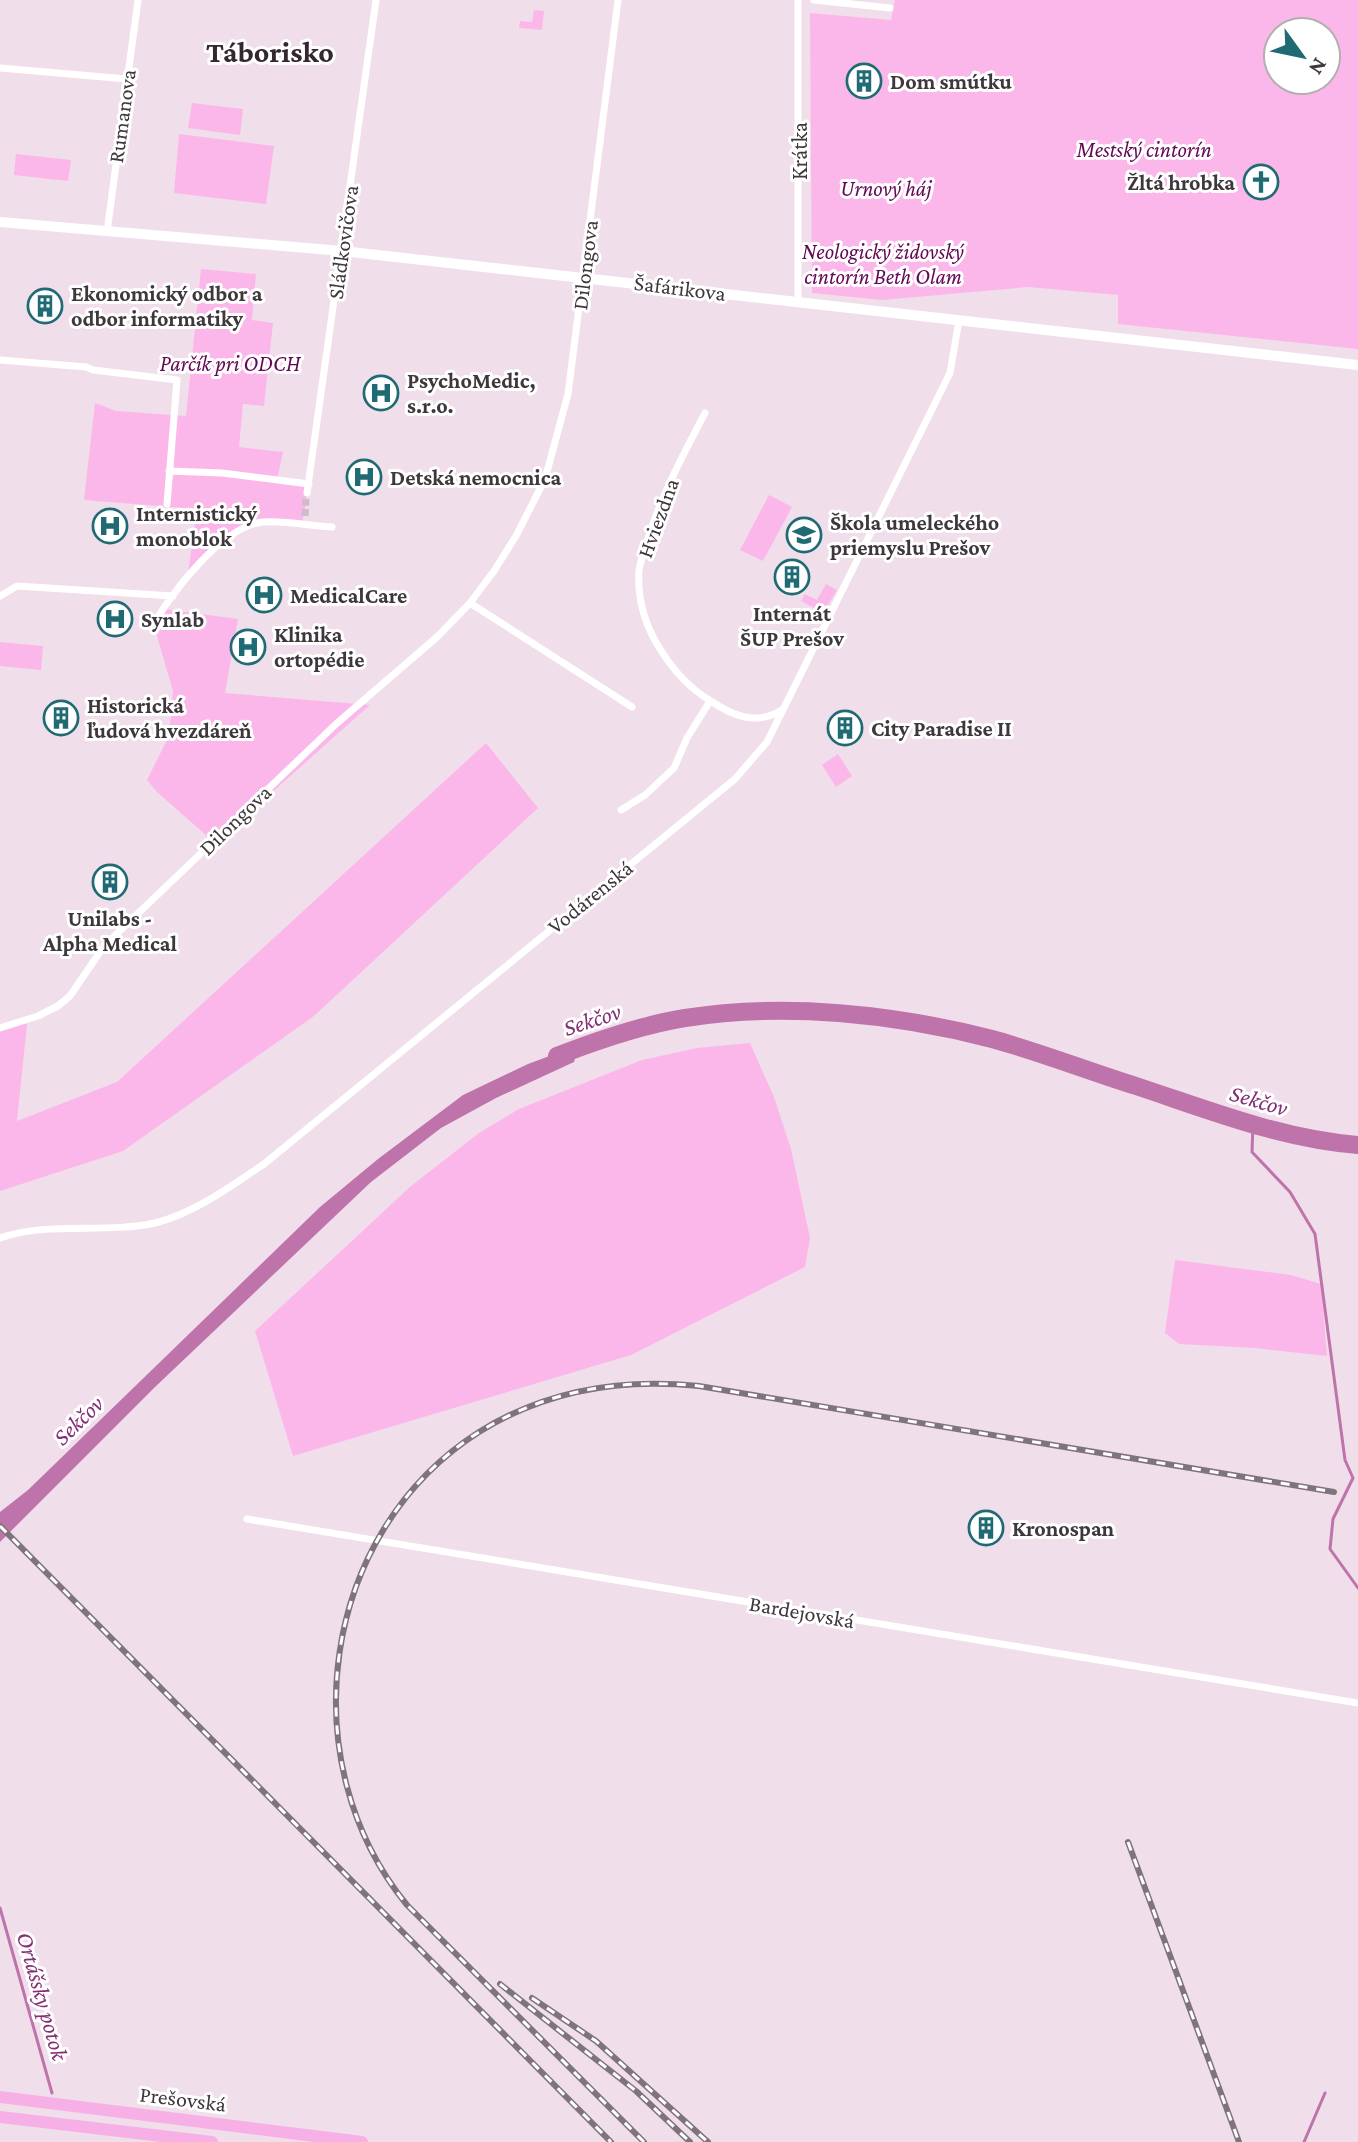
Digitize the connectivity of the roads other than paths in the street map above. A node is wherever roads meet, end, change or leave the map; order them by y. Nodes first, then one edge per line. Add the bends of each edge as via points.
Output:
1 (138, 0) edge
2 (376, 0) edge
3 (618, 0) edge
4 (798, 0) edge
5 (814, 0) edge
6 (890, 8) dead end
7 (0, 68) edge
8 (127, 79) junction
9 (0, 222) edge
10 (107, 232) junction
11 (342, 251) junction
12 (583, 277) junction
13 (798, 302) junction
14 (959, 320) junction
15 (0, 360) edge
16 (1358, 365) edge
17 (705, 413) dead end
18 (169, 471) junction
19 (167, 504) dead end
20 (305, 516) tunnel mouth
21 (304, 525) junction
22 (332, 527) dead end
23 (0, 596) edge
24 (173, 596) junction
25 (470, 603) junction
26 (153, 626) dead end
27 (710, 701) junction
28 (632, 707) dead end
29 (784, 709) junction
30 (621, 810) dead end
31 (0, 1028) edge
32 (0, 1238) edge
33 (247, 1519) dead end
34 (1358, 1703) edge
35 (0, 2097) edge
36 (0, 2117) edge
37 (212, 2142) edge
38 (362, 2142) edge

1 - 8 street, Rumanova
2 - 11 street, Sládkovičova
3 - 12 street, Dilongova
4 - 13 street, Krátka
5 - 6 street
7 - 8 street
8 - 10 street, Rumanova
9 - 10 street, Šafárikova
10 - 11 street, Šafárikova
11 - 12 street, Šafárikova
11 - 18 street, Sládkovičova via 308,489 222,473
12 - 13 street, Šafárikova
12 - 25 street, Dilongova via 568,394 552,459 523,524
13 - 14 street, Šafárikova
14 - 16 street, Šafárikova
14 - 29 street, Vodárenská via 950,373
15 - 18 street via 177,380
17 - 27 street, Hviezdna via 651,530 639,568 639,592 643,612 670,665
18 - 19 street
20 - 21 street
21 - 22 street
21 - 24 street via 263,522 241,529 219,542
23 - 24 street via 17,586
24 - 26 street
25 - 28 street
25 - 31 street, Dilongova via 104,946 70,996 38,1016
27 - 29 street, Hviezdna via 750,720
27 - 30 street via 674,768
29 - 32 street, Vodárenská via 767,742 735,779 264,1164 215,1197 154,1223
33 - 34 street, Bardejovská
35 - 38 main road, Prešovská
36 - 37 main road, Prešovská

